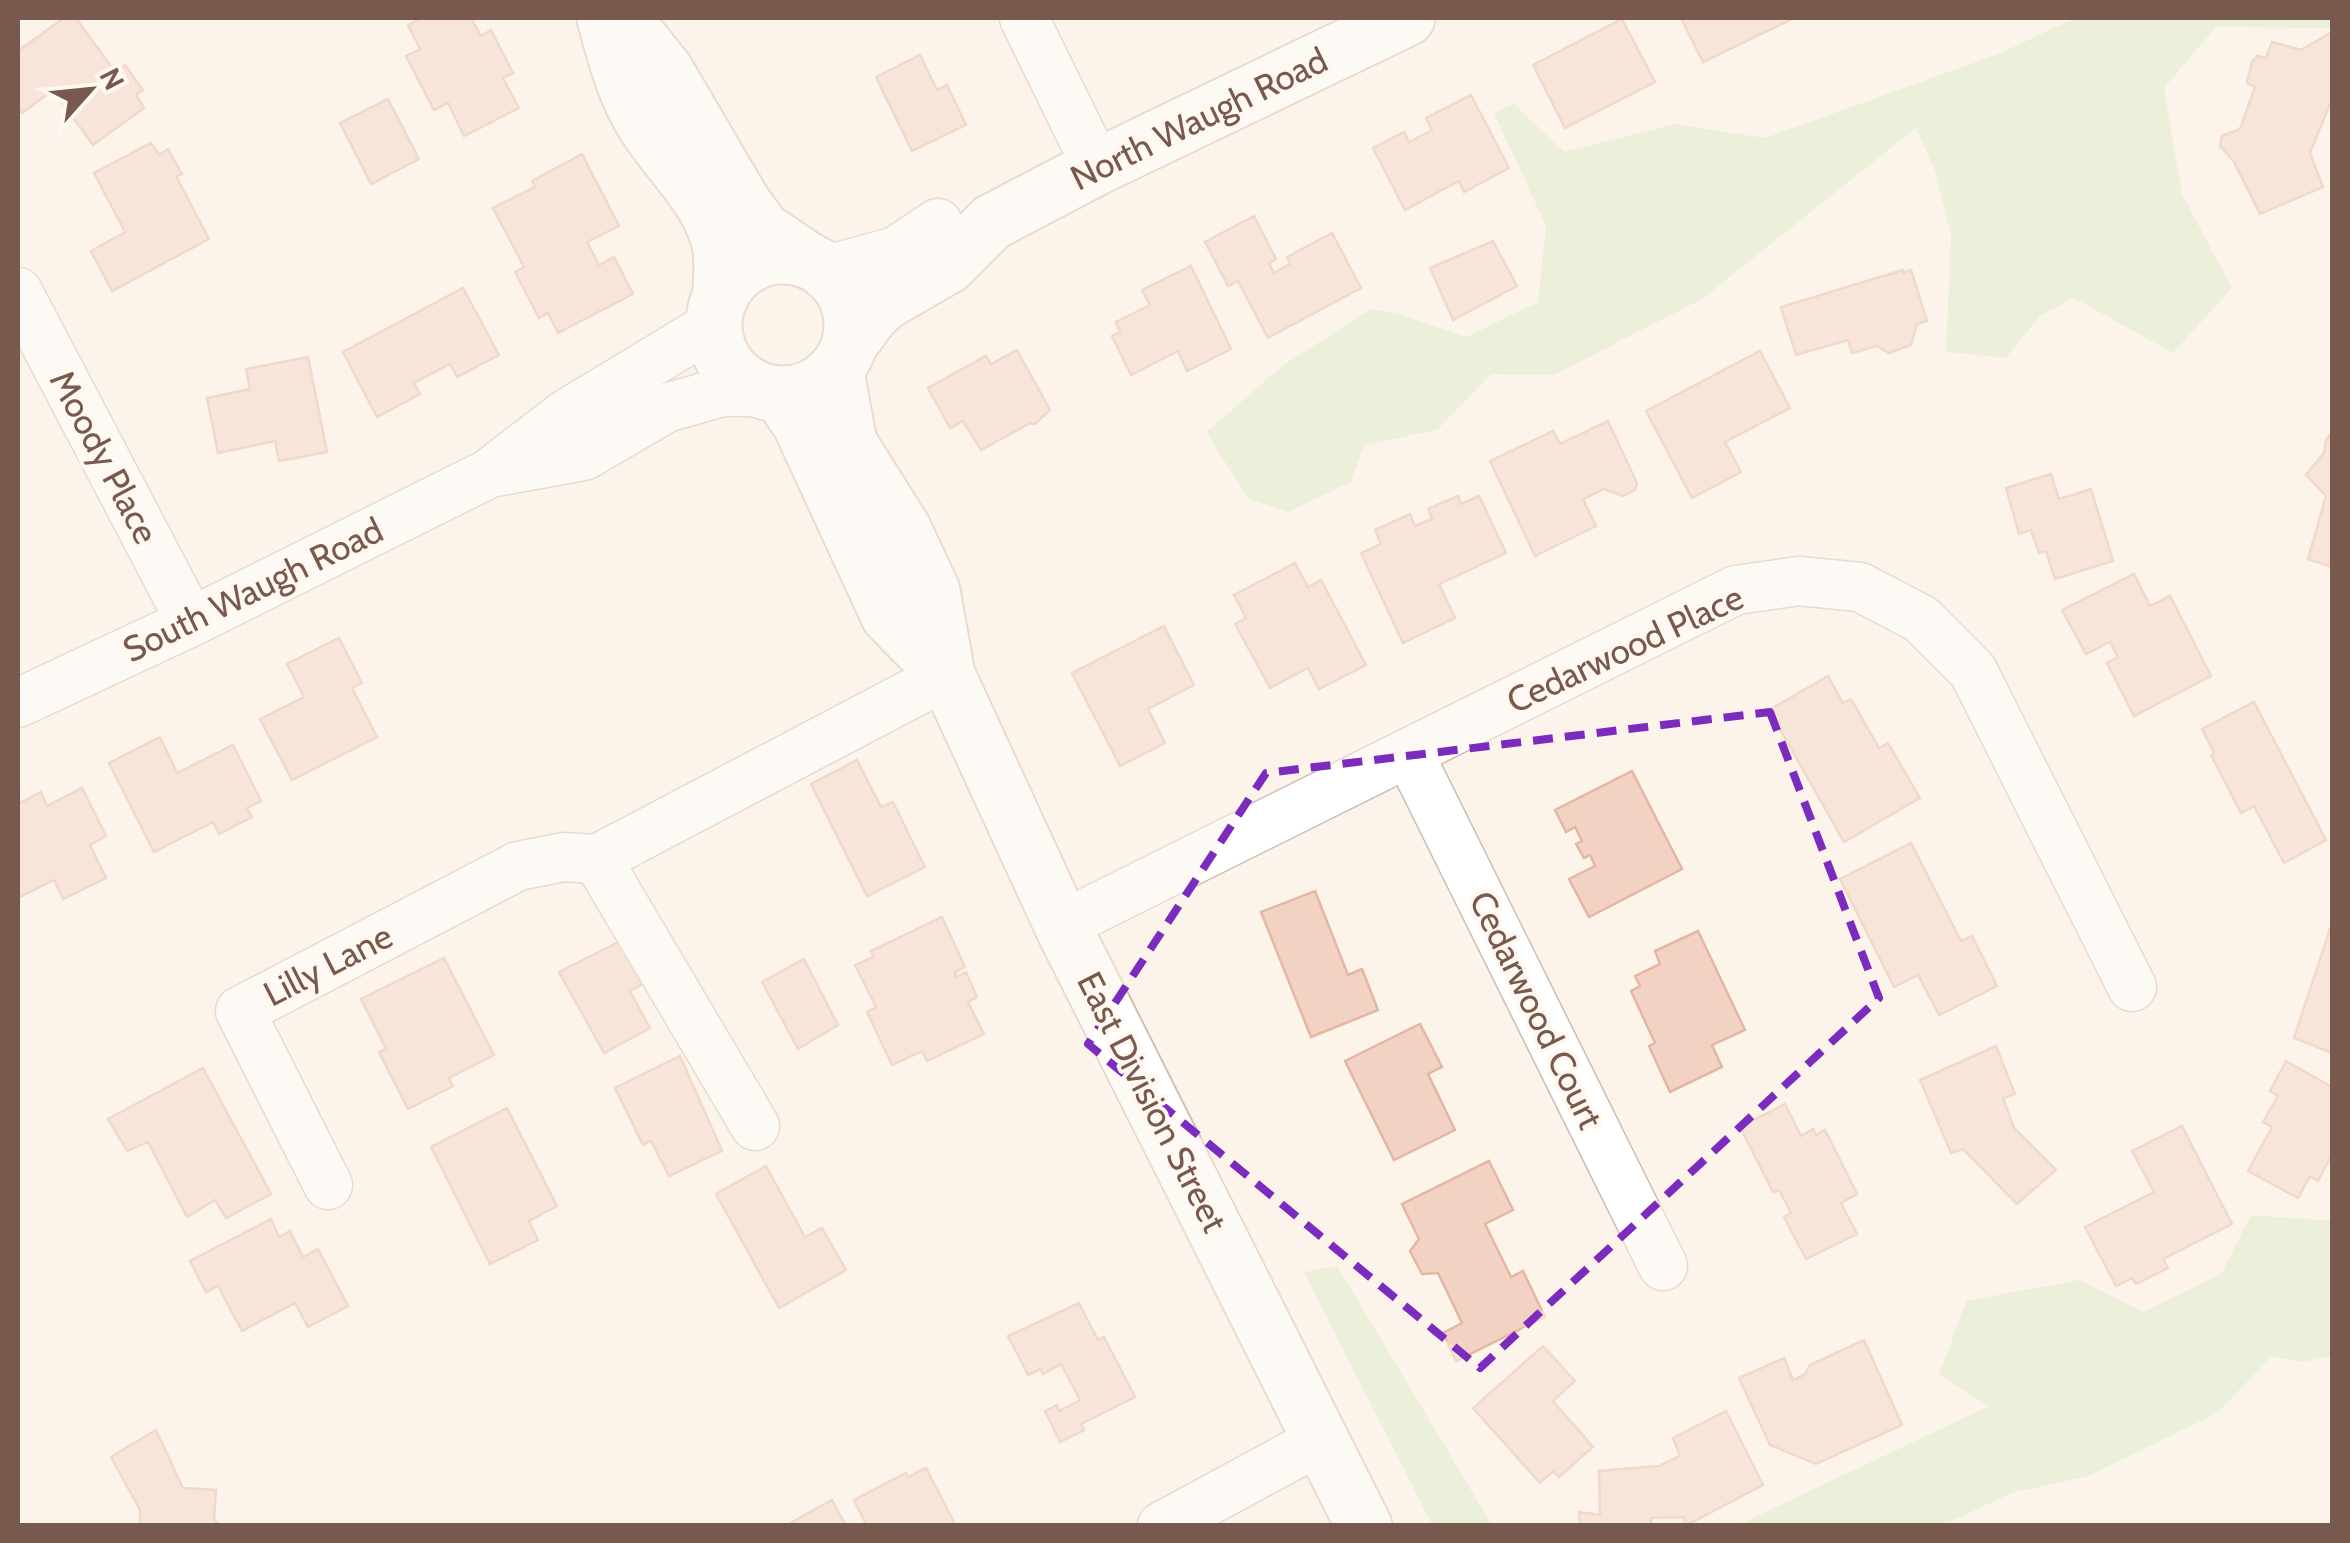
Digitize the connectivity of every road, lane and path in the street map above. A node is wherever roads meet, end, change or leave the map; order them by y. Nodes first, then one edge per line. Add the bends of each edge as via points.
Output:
1 (605, 18) edge
2 (622, 18) edge
3 (1024, 18) edge
4 (1407, 18) edge
5 (1098, 167) junction
6 (992, 222) junction
7 (938, 224) joint
8 (816, 264) junction
9 (18, 292) edge
10 (717, 310) junction
11 (843, 357) junction
12 (771, 394) junction
13 (488, 474) junction
14 (191, 622) junction
15 (947, 675) junction
16 (18, 704) edge
17 (1409, 754) junction
18 (597, 858) junction
19 (1062, 925) junction
20 (2132, 986) dead end
21 (754, 1126) dead end
22 (328, 1185) dead end
23 (1662, 1266) dead end
24 (1321, 1440) junction
25 (1162, 1526) edge
26 (1364, 1526) edge

1 - 10 street via 622,79 645,125 710,218 721,248
2 - 8 street via 664,70 763,230
3 - 5 street
4 - 5 street, North Waugh Road
5 - 6 street, North Waugh Road
6 - 7 street, North Waugh Road
6 - 11 street, North Waugh Road via 949,265 885,302
7 - 8 street, North Waugh Road via 896,250
8 - 10 street via 779,255 752,262 731,278
8 - 11 street via 847,294 854,321
9 - 14 street, Moody Place
10 - 12 street via 720,356 737,378
10 - 13 street, South Waugh Road
11 - 12 street via 814,388
11 - 15 street, East Division Street via 849,443 903,529 932,591
12 - 13 street, South Waugh Road via 722,392 666,408 584,456
12 - 15 street, East Division Street via 800,424 889,616
13 - 14 street, South Waugh Road
14 - 16 street, South Waugh Road
15 - 18 street, Lilly Lane
15 - 19 street, East Division Street
17 - 19 street, Cedarwood Place
17 - 20 street, Cedarwood Place via 1736,590 1799,581 1860,587 1921,619 1973,671
17 - 23 street, Cedarwood Court
18 - 21 street
18 - 22 street, Lilly Lane via 564,856 518,866 240,1012
19 - 24 street, East Division Street
24 - 25 street
24 - 26 street, East Division Street

